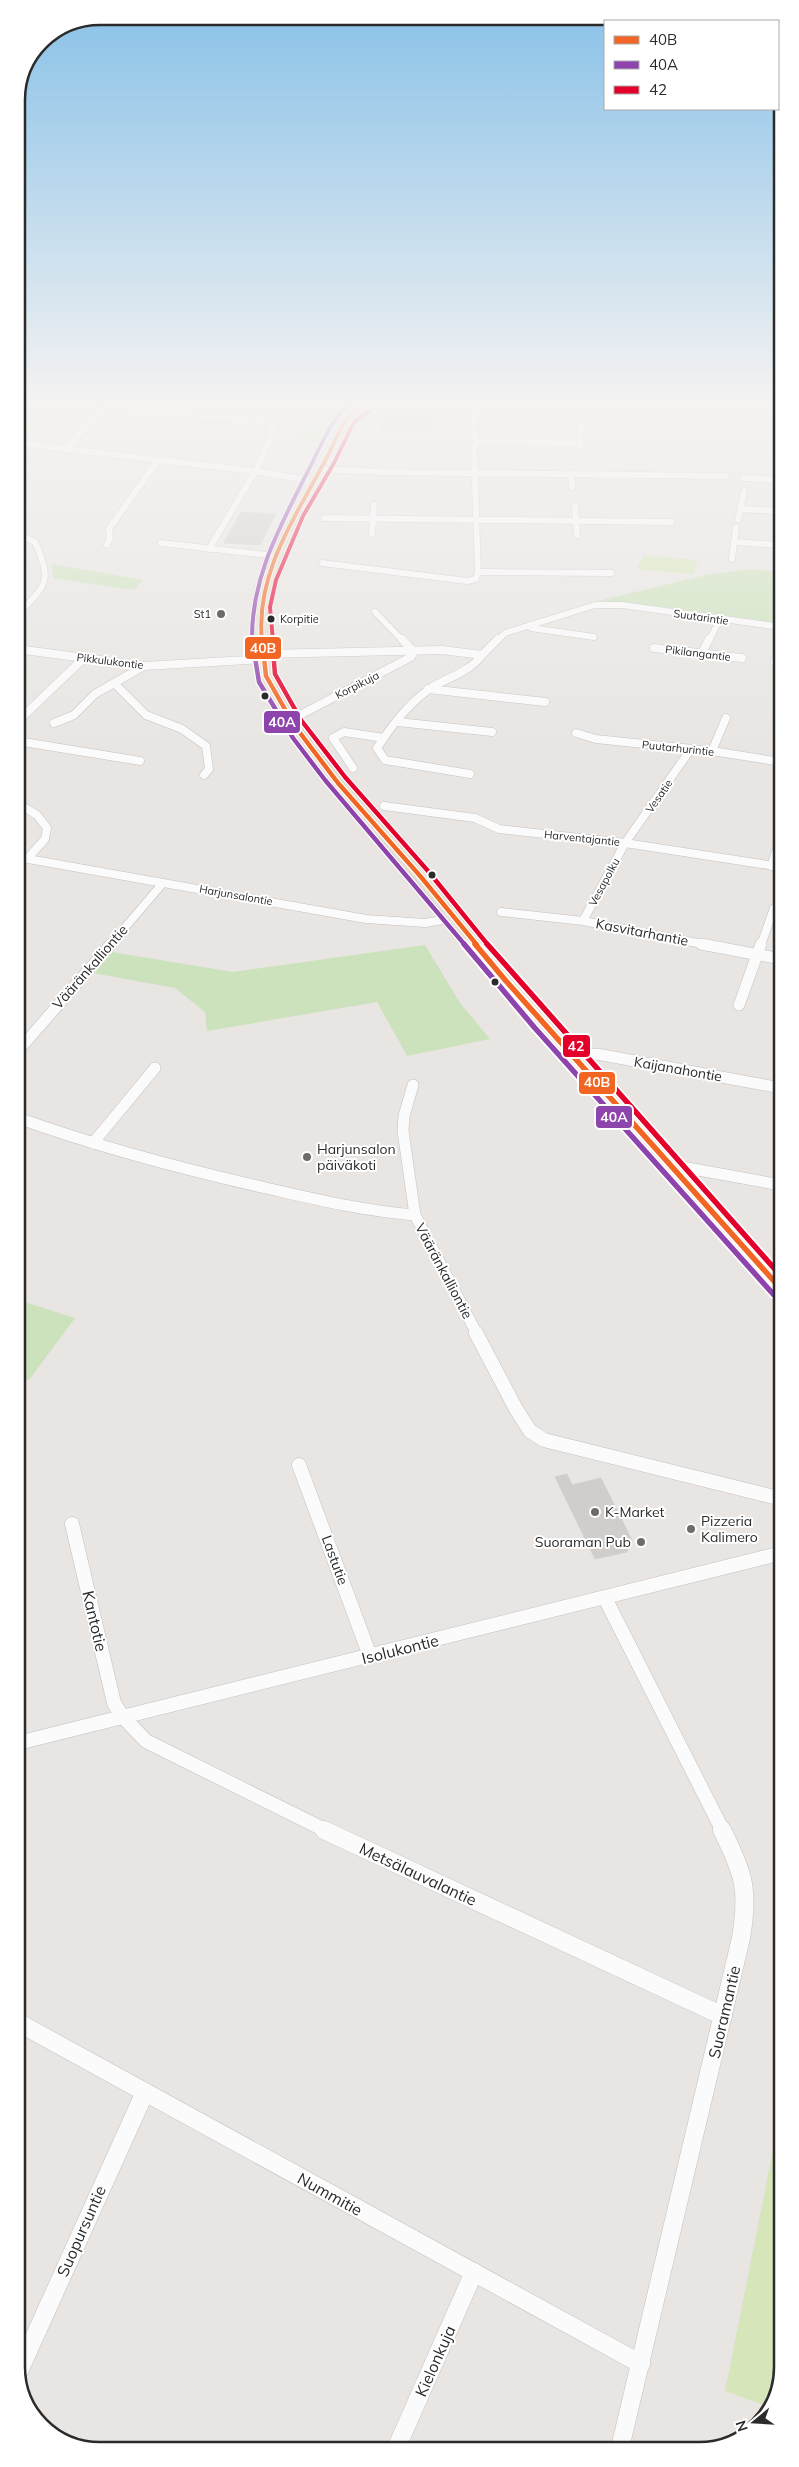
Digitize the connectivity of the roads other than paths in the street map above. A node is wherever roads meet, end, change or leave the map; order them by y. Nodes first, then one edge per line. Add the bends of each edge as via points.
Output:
1 (117, 517) edge
2 (227, 517) edge
3 (293, 517) edge
4 (576, 517) edge
5 (739, 517) edge
6 (324, 518) dead end
7 (374, 518) junction
8 (476, 520) junction
9 (576, 521) junction
10 (671, 522) dead end
11 (372, 534) dead end
12 (578, 535) dead end
13 (25, 538) edge
14 (735, 542) junction
15 (161, 543) dead end
16 (107, 545) dead end
17 (774, 545) edge
18 (209, 549) junction
19 (276, 556) junction
20 (732, 559) dead end
21 (322, 563) dead end
22 (478, 572) junction
23 (611, 572) dead end
24 (25, 607) edge
25 (375, 612) dead end
26 (720, 619) junction
27 (774, 626) edge
28 (526, 628) junction
29 (594, 637) dead end
30 (654, 648) dead end
31 (25, 650) edge
32 (414, 652) junction
33 (702, 653) junction
34 (482, 655) junction
35 (264, 657) junction
36 (84, 658) junction
37 (742, 658) dead end
38 (144, 666) junction
39 (115, 684) junction
40 (428, 689) junction
41 (544, 702) dead end
42 (25, 714) edge
43 (298, 716) dead end
44 (726, 718) dead end
45 (398, 722) junction
46 (54, 723) dead end
47 (492, 732) dead end
48 (576, 733) dead end
49 (384, 738) junction
50 (25, 742) edge
51 (691, 749) junction
52 (712, 751) junction
53 (140, 761) dead end
54 (774, 761) edge
55 (353, 768) dead end
56 (204, 774) dead end
57 (470, 774) dead end
58 (384, 806) dead end
59 (25, 808) edge
60 (625, 843) junction
61 (25, 858) edge
62 (28, 858) junction
63 (774, 858) edge
64 (771, 866) junction
65 (774, 866) edge
66 (163, 883) junction
67 (774, 908) dead end
68 (501, 912) dead end
69 (455, 918) junction
70 (583, 921) junction
71 (758, 954) junction
72 (774, 957) edge
73 (739, 1006) dead end
74 (25, 1043) edge
75 (576, 1057) junction
76 (155, 1068) dead end
77 (413, 1085) dead end
78 (774, 1087) edge
79 (25, 1120) edge
80 (93, 1143) junction
81 (671, 1165) junction
82 (774, 1184) edge
83 (415, 1215) junction
84 (774, 1280) edge
85 (299, 1465) dead end
86 (774, 1497) edge
87 (72, 1524) dead end
88 (774, 1555) edge
89 (605, 1598) junction
90 (370, 1656) junction
91 (122, 1716) junction
92 (25, 1741) edge
93 (723, 2016) junction
94 (25, 2026) edge
95 (145, 2092) junction
96 (474, 2272) junction
97 (25, 2358) edge
98 (641, 2364) junction
99 (399, 2442) edge
100 (622, 2442) edge

1 - 16 street via 108,529 110,538
2 - 18 street
3 - 19 main road
4 - 9 street
5 - 14 street
6 - 7 street
7 - 8 street
7 - 11 street
8 - 9 street
8 - 22 street
9 - 10 street
9 - 12 street
13 - 24 street via 35,542 45,565 43,588
14 - 17 street
14 - 20 street
15 - 18 street
18 - 19 street
19 - 35 main road via 261,606
21 - 22 street via 467,581 476,579
22 - 23 street
25 - 32 street
26 - 27 street, Suutarintie
26 - 28 street, Suutarintie via 622,605 595,605
26 - 33 street
28 - 29 street
28 - 34 street via 505,633
30 - 33 street, Pikilangantie
31 - 36 street, Pikkulukontie
32 - 34 street via 442,650
32 - 35 street
32 - 43 street, Korpikuja via 408,659
33 - 37 street, Pikilangantie
34 - 40 street via 470,670
35 - 38 street, Pikkulukontie
35 - 69 main road via 266,676 294,726 338,783
36 - 38 street, Pikkulukontie
36 - 42 street
38 - 39 street
39 - 46 street via 95,694 74,715
39 - 56 street via 146,714 182,729 206,746 210,769
40 - 41 street
40 - 45 street
44 - 52 street
45 - 47 street
45 - 49 street
48 - 51 street, Puutarhurintie via 596,739
49 - 55 street via 344,732 333,738
49 - 57 street via 377,748 385,760
50 - 53 street
51 - 52 street, Puutarhurintie
51 - 60 street, Vesatie
52 - 54 street, Puutarhurintie
58 - 60 street, Harventajantie via 475,818 499,828
59 - 62 street via 47,828 45,839
60 - 64 street, Harventajantie
60 - 70 street, Vesapolku
61 - 62 street, Harjunsalontie
62 - 66 street, Harjunsalontie
63 - 64 street
64 - 65 street, Harventajantie
66 - 69 street, Harjunsalontie via 374,920 425,923
66 - 74 street, Vääränkalliontie
67 - 71 street
68 - 70 street, Kasvitarhantie
69 - 75 main road via 506,981
70 - 71 street, Kasvitarhantie
71 - 72 street, Kasvitarhantie
71 - 73 street
75 - 78 street, Kaijanahontie via 597,1054
75 - 81 main road
76 - 80 street
77 - 83 street via 403,1130
79 - 80 street, Vääränkalliontie
80 - 83 street, Vääränkalliontie via 211,1176 354,1208
81 - 82 street
81 - 84 main road
83 - 86 street, Vääränkalliontie via 530,1431 544,1440
85 - 90 street, Lastutie
87 - 91 street, Kantotie via 114,1703
88 - 89 street, Isolukontie
89 - 90 street, Isolukontie
89 - 93 street, Suoramantie via 742,1872 744,1909
90 - 91 street, Isolukontie
91 - 92 street, Isolukontie
91 - 93 street, Metsälauvalantie via 146,1741 319,1828
93 - 98 street, Suoramantie
94 - 95 street, Nummitie
95 - 96 street, Nummitie
95 - 97 street, Suopursuntie
96 - 98 street, Nummitie
96 - 99 street, Kielonkuja
98 - 100 street, Suoramantie

